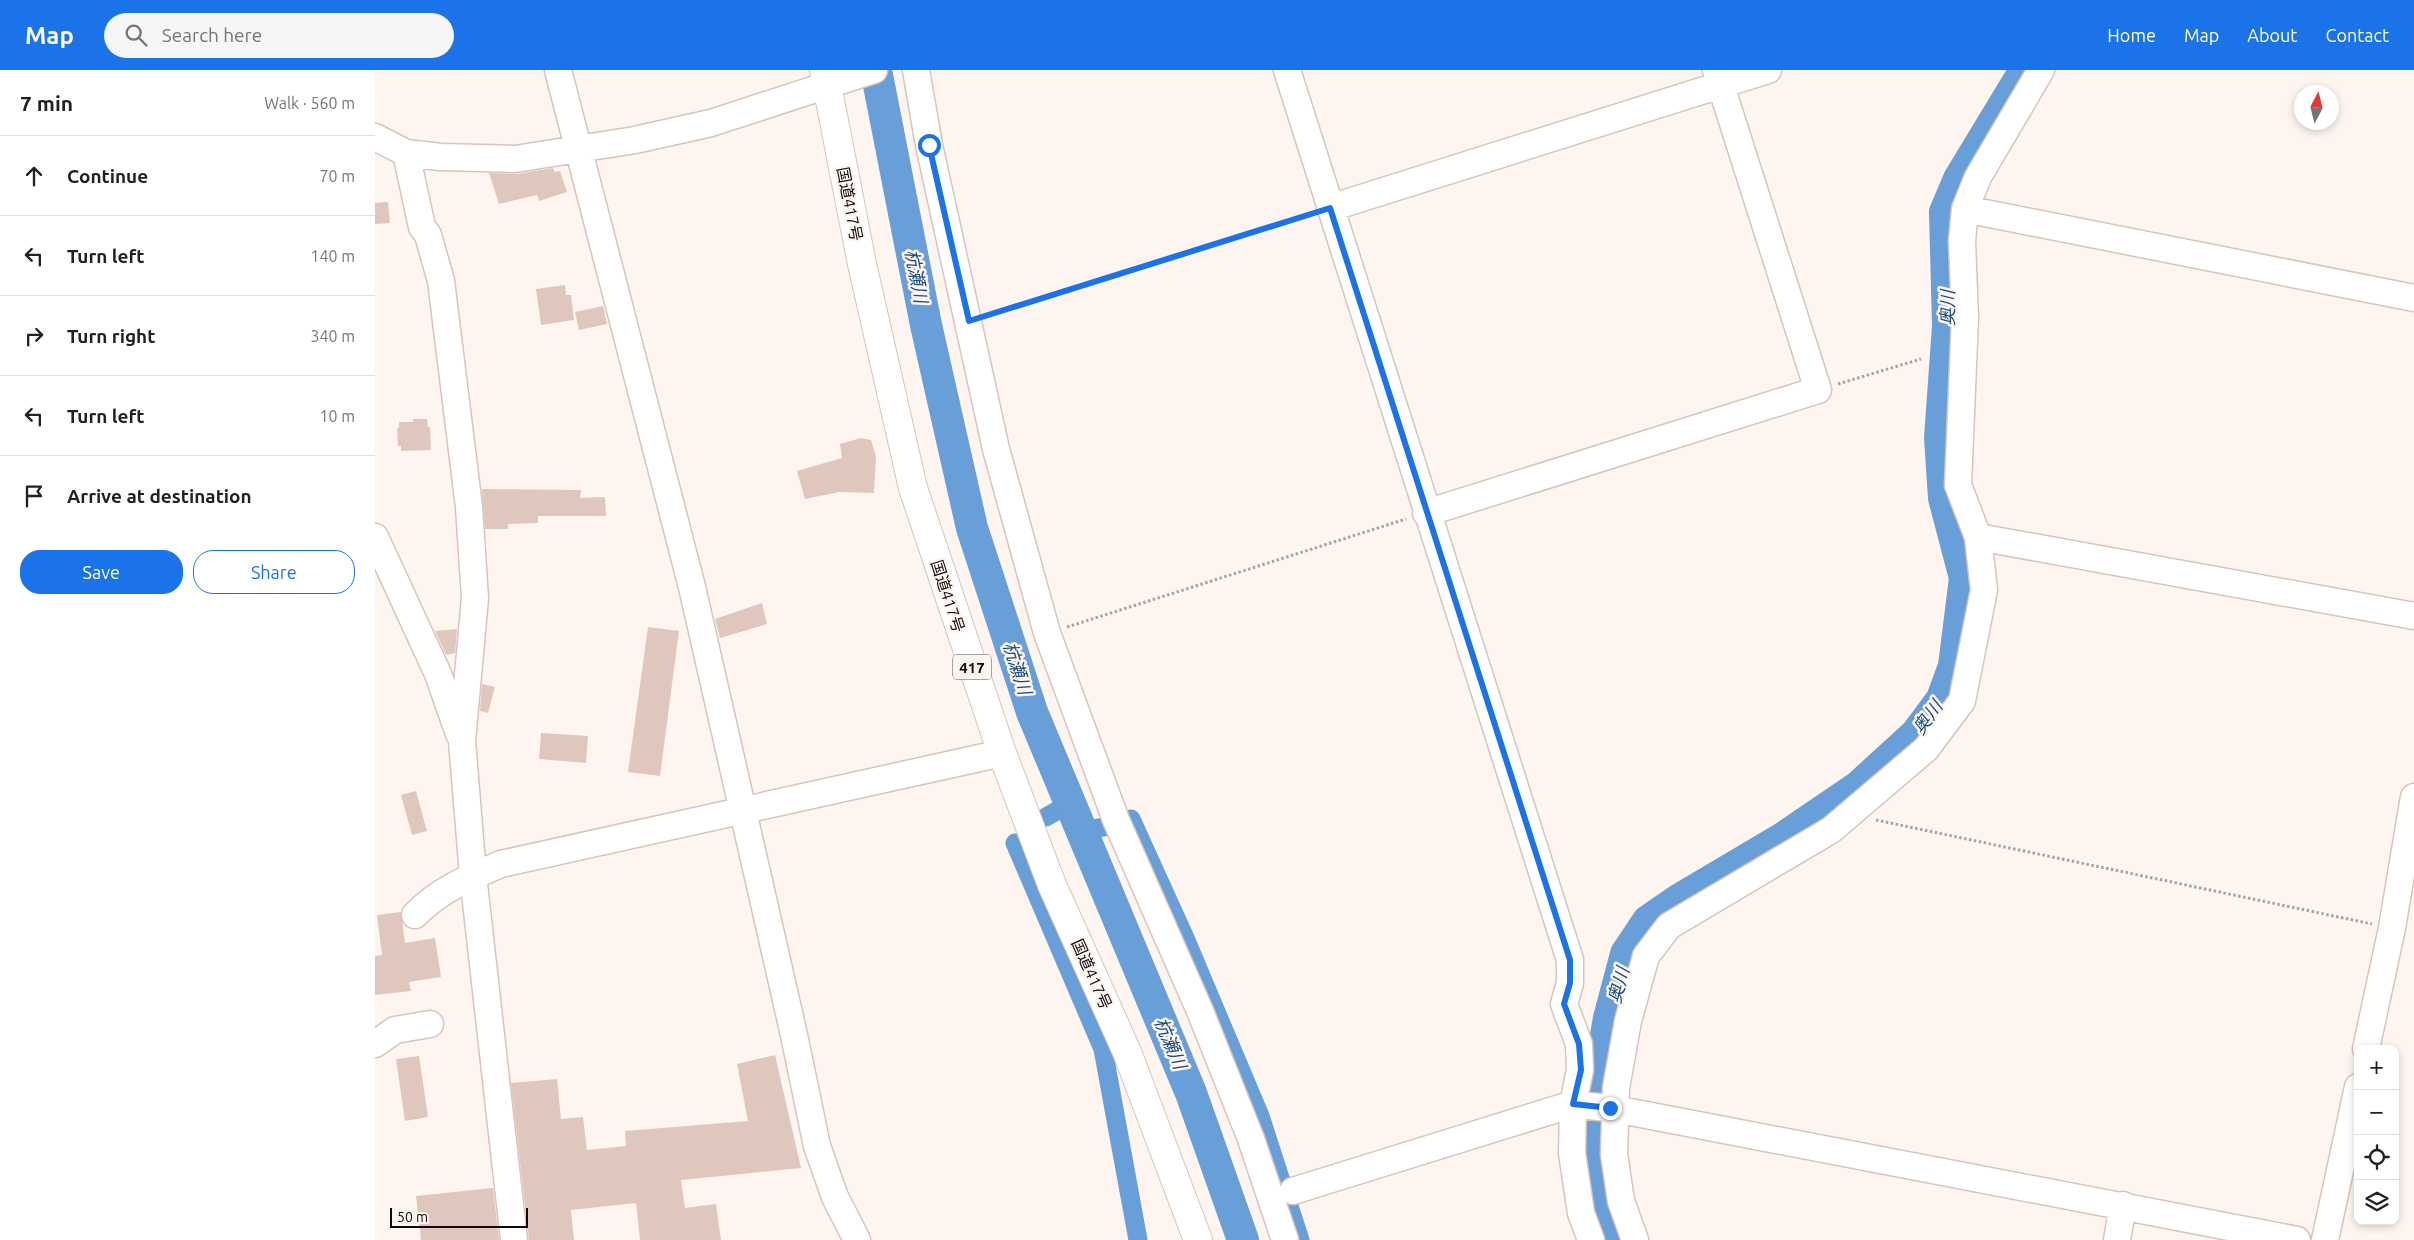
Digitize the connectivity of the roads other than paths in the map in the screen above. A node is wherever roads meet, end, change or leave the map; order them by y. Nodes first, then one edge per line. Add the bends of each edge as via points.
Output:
1 (558, 70) edge
2 (916, 70) edge
3 (1287, 70) edge
4 (1768, 70) edge
5 (2041, 70) edge
6 (844, 76) edge
7 (1718, 78) edge
8 (375, 137) edge
9 (580, 150) junction
10 (406, 153) junction
11 (1330, 208) junction
12 (1965, 209) junction
13 (2414, 298) edge
14 (1427, 513) junction
15 (375, 537) edge
16 (1978, 537) junction
17 (382, 570) edge
18 (2414, 616) edge
19 (462, 741) junction
20 (1002, 753) junction
21 (2414, 797) edge
22 (742, 810) junction
23 (473, 876) junction
24 (415, 915) dead end
25 (430, 1024) dead end
26 (375, 1044) edge
27 (2367, 1045) edge
28 (2357, 1090) edge
29 (1573, 1104) junction
30 (1613, 1109) junction
31 (1293, 1191) dead end
32 (2123, 1205) junction
33 (514, 1240) edge
34 (857, 1240) edge
35 (1198, 1240) edge
36 (1285, 1240) edge
37 (1591, 1240) edge
38 (1635, 1240) edge
39 (2117, 1240) edge
40 (2297, 1240) edge
41 (2325, 1240) edge

1 - 9 street
2 - 36 street via 929,145 996,449 1047,633 1116,820 1200,1011 1251,1139
3 - 11 street
4 - 7 street
5 - 12 street via 1978,177
6 - 9 street via 711,123
6 - 20 highway, 国道417号 / 417 via 862,264 913,488
7 - 11 street
7 - 14 street via 1818,390
8 - 10 street
9 - 10 street via 515,159
9 - 22 street via 692,587
10 - 19 street via 422,227 428,235 441,281 469,507 475,598
11 - 14 street
12 - 13 street
12 - 16 street via 1962,241 1965,318 1958,485
14 - 29 street via 1570,960 1570,983 1564,1004 1579,1044 1581,1070
15 - 17 street
16 - 18 street
16 - 30 street via 1984,590 1962,701 1926,749 1831,830 1669,926 1646,956 1628,1021
17 - 19 street via 438,674
19 - 23 street
20 - 22 street
20 - 35 highway, 国道417号 / 417 via 1052,885 1127,1052
21 - 27 street via 2392,928
22 - 23 street via 501,864
22 - 34 street via 817,1146 835,1197
23 - 24 street via 429,900
23 - 33 street
25 - 26 street via 395,1030
28 - 41 street
29 - 30 street
29 - 31 street
29 - 37 street via 1572,1153 1581,1213
30 - 32 street
30 - 38 street via 1614,1154 1621,1201
32 - 39 street
32 - 40 street

